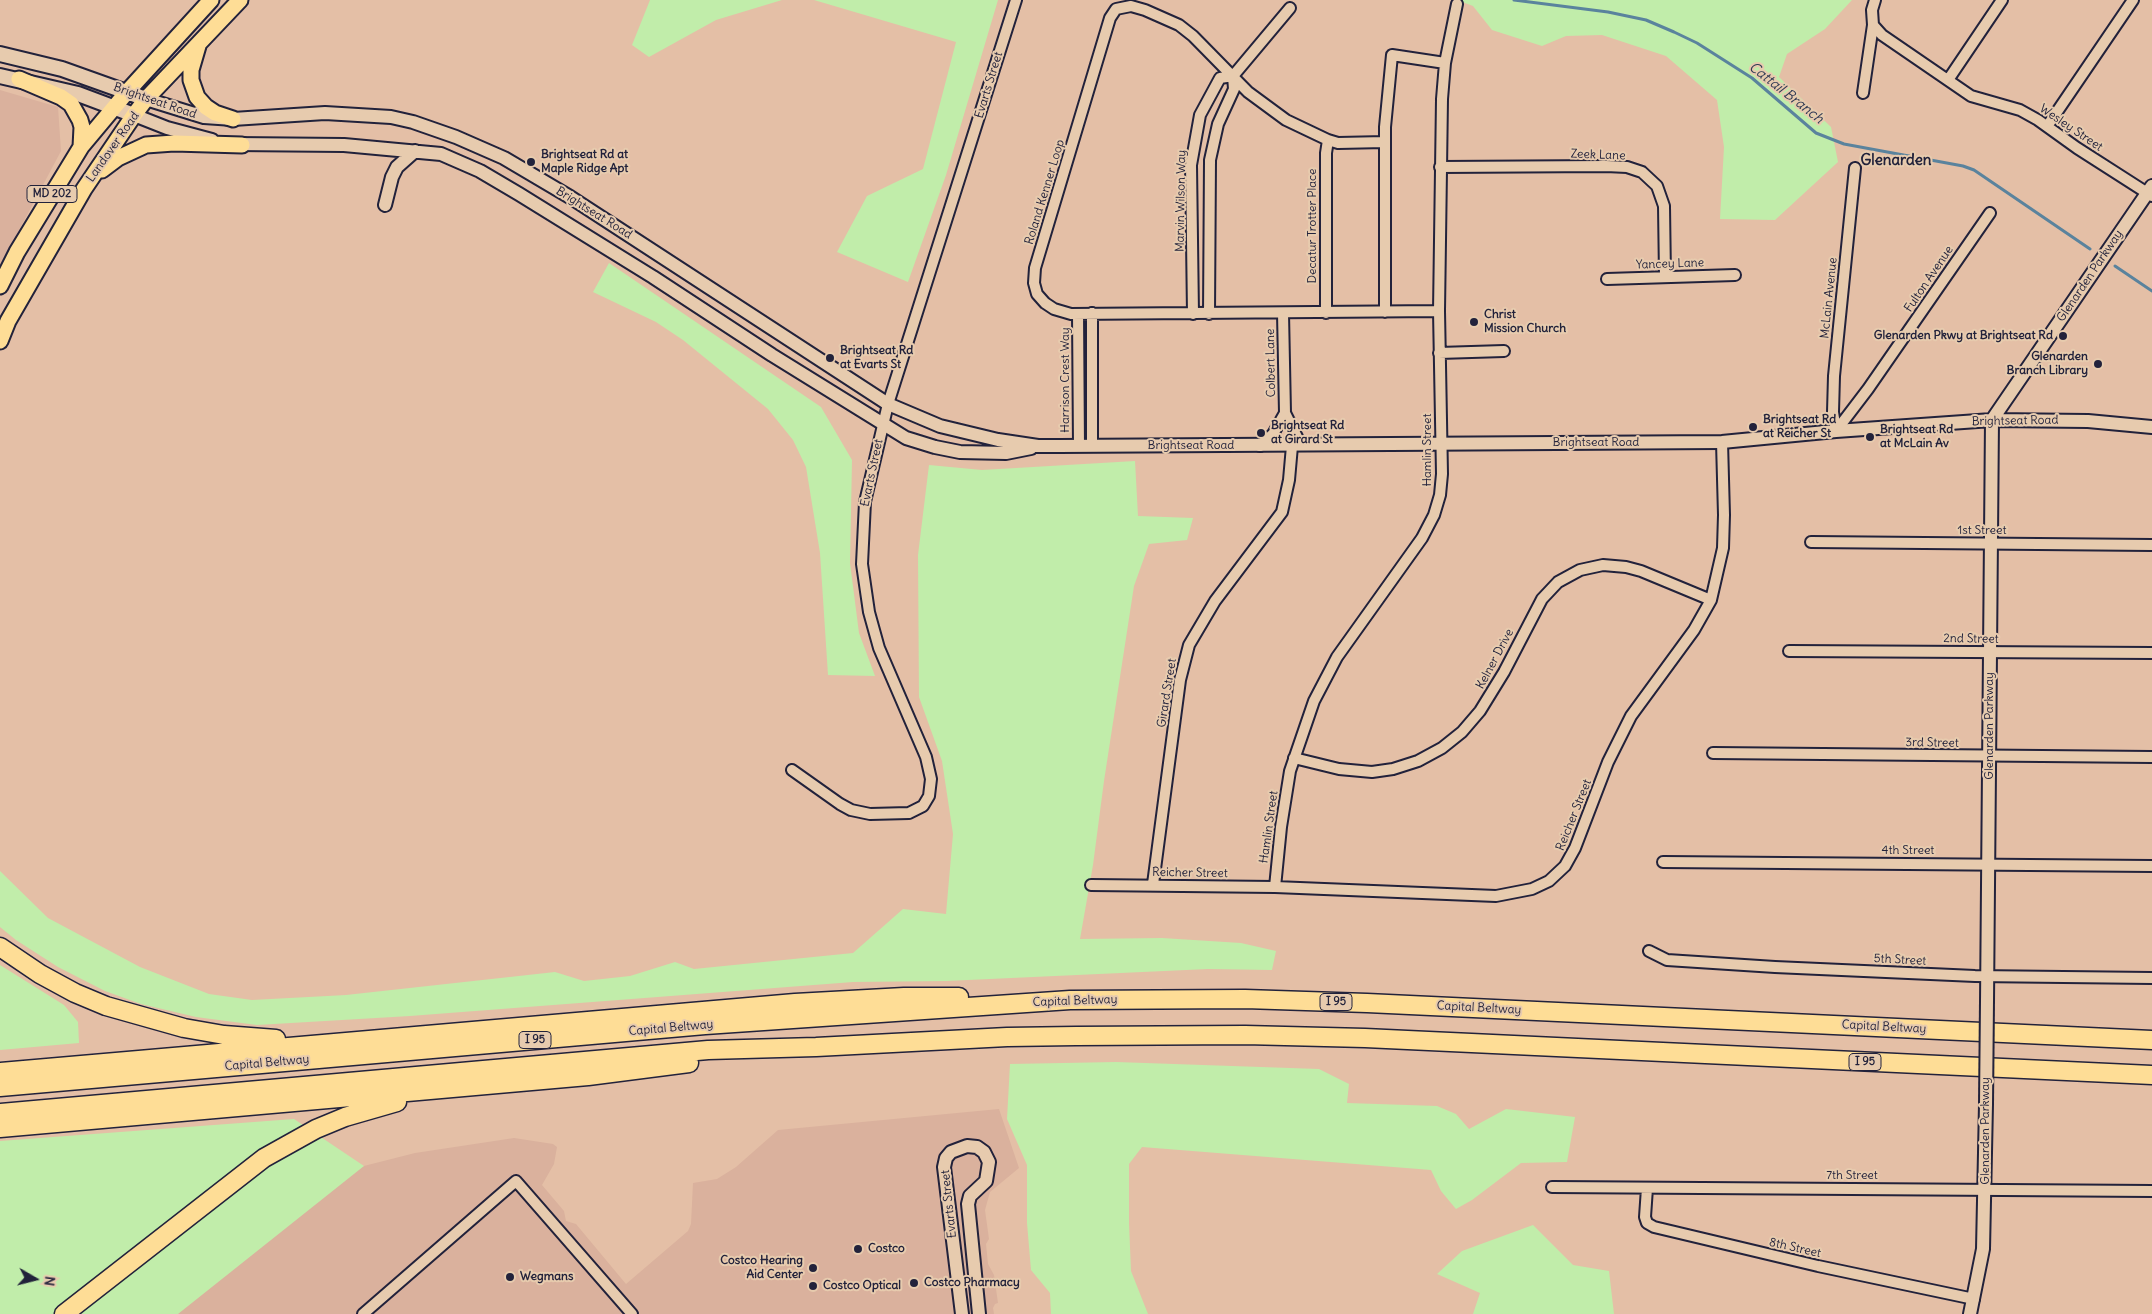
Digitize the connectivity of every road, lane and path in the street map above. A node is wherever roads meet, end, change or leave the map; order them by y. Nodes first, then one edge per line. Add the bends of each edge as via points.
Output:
1 (211, 0) edge
2 (240, 0) edge
3 (1016, 0) edge
4 (1875, 0) edge
5 (2002, 0) edge
6 (2133, 0) edge
7 (1457, 4) dead end
8 (1290, 8) dead end
9 (1873, 25) junction
10 (199, 44) junction
11 (0, 54) edge
12 (1445, 63) junction
13 (0, 76) edge
14 (1233, 76) junction
15 (19, 80) junction
16 (1948, 80) junction
17 (127, 92) junction
18 (1863, 93) dead end
19 (146, 100) junction
20 (113, 108) junction
21 (134, 116) junction
22 (233, 119) junction
23 (2048, 126) junction
24 (1328, 140) junction
25 (1385, 142) junction
26 (242, 145) junction
27 (82, 147) junction
28 (415, 150) junction
29 (1440, 167) junction
30 (1855, 168) dead end
31 (84, 189) junction
32 (2151, 192) edge
33 (385, 204) dead end
34 (1990, 213) dead end
35 (1734, 274) dead end
36 (1665, 277) junction
37 (1607, 279) dead end
38 (0, 286) edge
39 (1439, 311) junction
40 (1326, 312) junction
41 (1384, 312) junction
42 (1283, 313) junction
43 (1078, 314) junction
44 (1092, 314) junction
45 (1193, 314) junction
46 (1209, 314) junction
47 (0, 341) edge
48 (1504, 350) dead end
49 (1439, 353) junction
50 (888, 404) junction
51 (1285, 412) junction
52 (1992, 420) junction
53 (882, 424) junction
54 (2152, 427) edge
55 (1836, 431) junction
56 (1722, 442) junction
57 (1441, 444) junction
58 (1038, 446) junction
59 (1079, 446) junction
60 (1092, 446) junction
61 (1260, 446) junction
62 (1296, 446) junction
63 (1811, 542) dead end
64 (1990, 543) junction
65 (2152, 545) edge
66 (1711, 600) junction
67 (1789, 651) dead end
68 (1990, 652) junction
69 (2152, 653) edge
70 (1713, 754) dead end
71 (1990, 756) junction
72 (2152, 757) edge
73 (1294, 758) junction
74 (792, 770) dead end
75 (1663, 862) dead end
76 (1989, 864) junction
77 (2152, 866) edge
78 (1153, 884) junction
79 (1091, 885) dead end
80 (1275, 887) junction
81 (0, 947) edge
82 (1649, 951) dead end
83 (1988, 976) junction
84 (2152, 978) edge
85 (1070, 1000) junction
86 (2152, 1040) edge
87 (359, 1041) junction
88 (816, 1047) junction
89 (0, 1072) edge
90 (2152, 1075) edge
91 (0, 1087) edge
92 (461, 1088) junction
93 (0, 1113) edge
94 (0, 1128) edge
95 (1552, 1186) dead end
96 (1647, 1188) junction
97 (1986, 1189) junction
98 (2152, 1191) edge
99 (1974, 1299) junction
100 (627, 1312) edge
101 (64, 1314) edge
102 (363, 1314) edge
103 (962, 1314) edge
104 (979, 1314) edge
105 (1970, 1314) edge

1 - 17 main road, Landover Road / MD 202
2 - 10 main road, Landover Road / MD 202
3 - 50 street, Evarts Street
4 - 9 street
5 - 16 street
6 - 23 street
7 - 12 street, Hamlin Street
8 - 14 street, Marvin Wilson Way
9 - 16 street, Wesley Street via 1882,35
9 - 18 street
10 - 19 main road, Landover Road / MD 202
10 - 22 main road via 191,70 197,97 215,113
11 - 17 main road, Brightseat Road via 62,69
12 - 25 street via 1392,55
12 - 29 street, Hamlin Street
13 - 15 main road, Brightseat Road
14 - 24 street, Roland Kenner Loop via 1248,92 1286,120
14 - 43 street, Roland Kenner Loop via 1193,36 1168,19 1131,6 1116,9 1034,271 1037,294 1045,303 1054,309
14 - 45 street, Marvin Wilson Way via 1220,78 1213,88 1200,116 1195,138 1192,165
14 - 46 street via 1234,89 1218,124 1210,160
15 - 20 main road, Brightseat Road via 78,94
15 - 27 main road via 71,104 80,120
16 - 23 street, Wesley Street via 1978,99 2020,110
17 - 19 main road, Brightseat Road
17 - 20 main road, Landover Road / MD 202
19 - 21 main road, Landover Road / MD 202
19 - 22 street, Brightseat Road via 188,113
20 - 21 main road, Brightseat Road
20 - 27 main road, Landover Road / MD 202
21 - 26 street, Brightseat Road via 188,135
21 - 31 main road, Landover Road / MD 202
22 - 50 street, Brightseat Road via 325,113 391,117 436,129 480,146 570,197
23 - 32 street, Wesley Street via 2077,148
24 - 25 street, Roland Kenner Loop via 1338,143
24 - 40 street, Decatur Trotter Place
25 - 41 street
26 - 28 street, Brightseat Road via 344,145
26 - 31 main road via 146,145 118,158
27 - 38 main road, Landover Road / MD 202 via 16,252
28 - 33 street via 397,167
28 - 53 street, Brightseat Road via 441,154 520,194
29 - 36 street, Zeek Lane via 1606,166 1642,172 1656,186 1664,206
29 - 39 street, Hamlin Street
30 - 55 street, McLain Avenue via 1832,392
31 - 47 main road, Landover Road / MD 202 via 8,321
32 - 52 street, Glenarden Parkway
34 - 55 street, Fulton Avenue
35 - 36 street, Yancey Lane
36 - 37 street, Yancey Lane
39 - 41 street, Roland Kenner Loop
39 - 49 street, Hamlin Street
40 - 41 street, Roland Kenner Loop
40 - 42 street, Roland Kenner Loop
42 - 46 street, Roland Kenner Loop
42 - 51 street, Colbert Lane
43 - 44 street, Roland Kenner Loop
43 - 59 street, Harrison Crest Way
44 - 45 street, Roland Kenner Loop
44 - 60 street, Harrison Crest Way
45 - 46 street, Roland Kenner Loop
48 - 49 street
49 - 57 street, Hamlin Street
50 - 53 street, Evarts Street
50 - 58 street, Brightseat Road via 966,434
51 - 61 street, Colbert Lane via 1274,434
51 - 62 street, Colbert Lane
52 - 54 street, Brightseat Road via 2088,421
52 - 55 street, Brightseat Road
52 - 64 street, Glenarden Parkway
53 - 58 street, Brightseat Road via 906,438 949,450 1006,453
53 - 74 street, Evarts Street via 865,502 864,582 879,648 926,757 931,779 929,796 923,806 909,813 870,814 840,804
55 - 56 street, Brightseat Road
56 - 57 street, Brightseat Road
56 - 66 street, Reicher Street via 1724,548
57 - 62 street, Brightseat Road
57 - 73 street, Hamlin Street via 1440,495 1430,524 1330,668 1311,708
58 - 59 street, Brightseat Road
59 - 60 street, Brightseat Road
60 - 61 street, Brightseat Road
61 - 62 street, Brightseat Road
62 - 78 street, Girard Street via 1282,512 1215,601 1189,645 1180,680
63 - 64 street, 1st Street
64 - 65 street, 1st Street
64 - 68 street, Glenarden Parkway
66 - 73 street, Kelner Drive via 1626,567 1603,565 1580,570 1564,577 1546,595 1480,711 1442,748 1418,761 1372,772 1339,769
66 - 80 street, Reicher Street via 1694,630 1631,716 1608,762 1575,848 1565,866 1549,880 1532,889 1496,896
67 - 68 street, 2nd Street
68 - 69 street, 2nd Street
68 - 71 street, Glenarden Parkway
70 - 71 street, 3rd Street
71 - 72 street, 3rd Street
71 - 76 street, Glenarden Parkway
73 - 80 street, Hamlin Street via 1284,803
75 - 76 street, 4th Street
76 - 77 street, 4th Street
76 - 83 street, Glenarden Parkway
78 - 79 street, Reicher Street
78 - 80 street, Reicher Street
81 - 87 highway via 75,993 158,1022 255,1038
82 - 83 street, 5th Street via 1661,959 1674,961
83 - 84 street, 5th Street
83 - 97 street, Glenarden Parkway, bridge
85 - 86 highway, Capital Beltway / I 95 via 1236,999 1367,1003
85 - 87 highway via 894,997
85 - 91 highway, Capital Beltway / I 95 via 705,1025
87 - 89 highway
88 - 90 highway, Capital Beltway / I 95 via 1008,1037 1245,1035
88 - 92 highway via 588,1076
88 - 93 highway, Capital Beltway / I 95 via 708,1050
92 - 94 highway
92 - 101 highway via 363,1111 289,1142 208,1200
95 - 96 street, 7th Street
96 - 97 street, 7th Street
96 - 99 street, 8th Street via 1645,1217 1654,1227
97 - 98 street, 7th Street
97 - 99 street, Glenarden Parkway via 1983,1249
99 - 105 street, Glenarden Parkway
100 - 102 street via 516,1181
103 - 104 street, Evarts Street via 944,1167 952,1152 967,1146 984,1152 989,1162 986,1181 970,1196 968,1204

